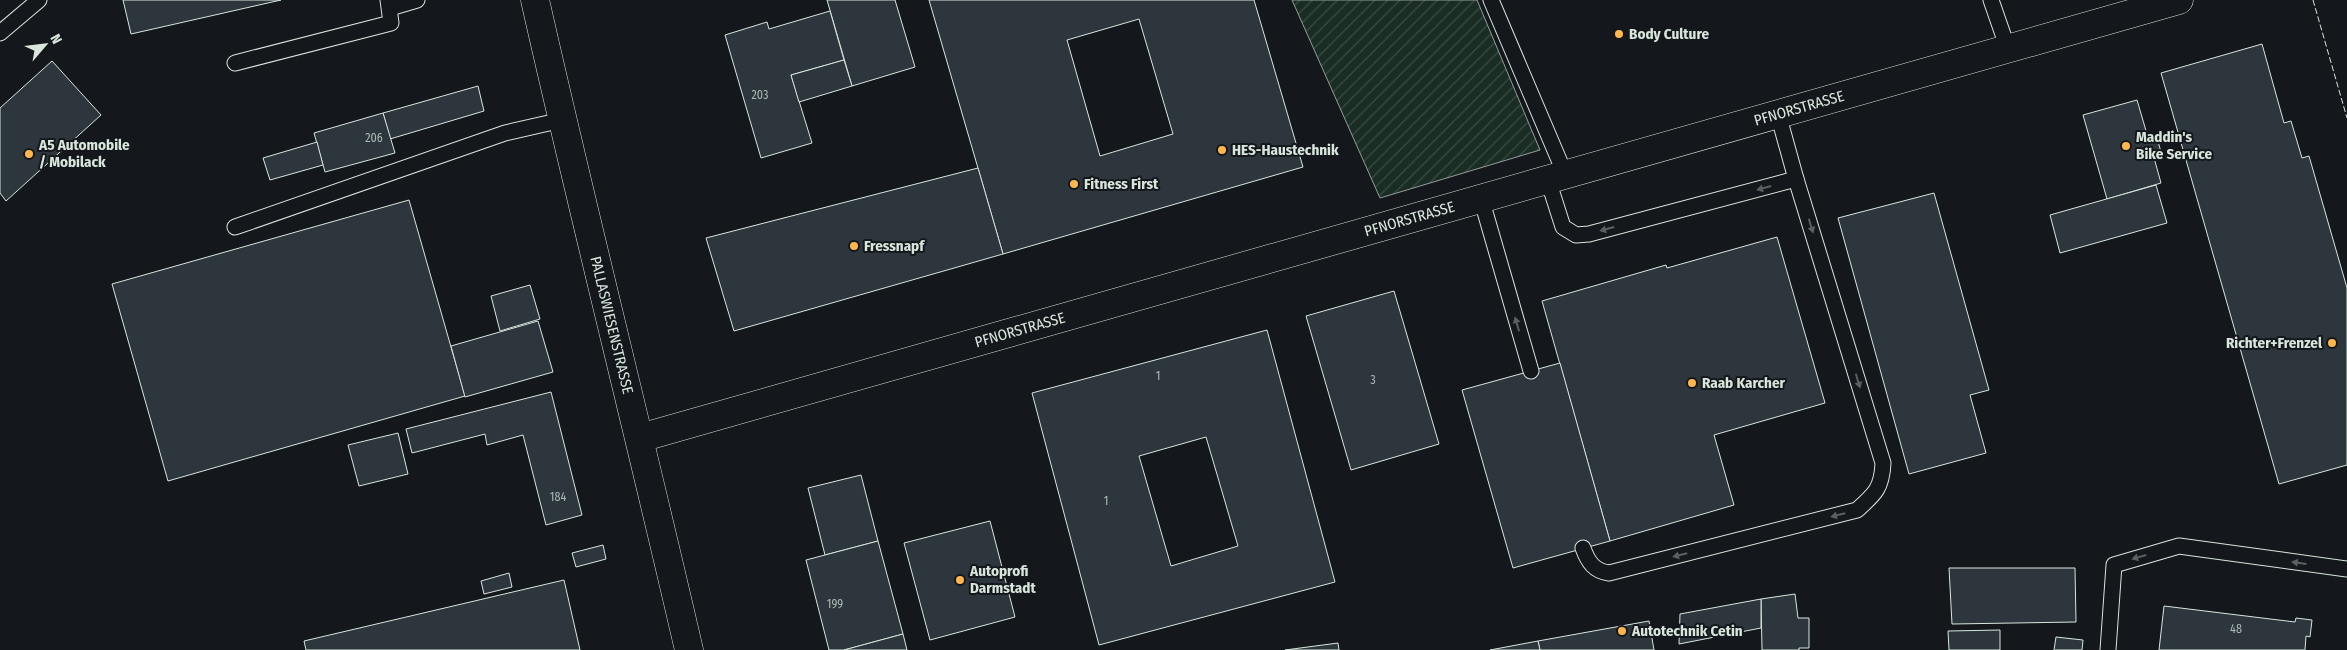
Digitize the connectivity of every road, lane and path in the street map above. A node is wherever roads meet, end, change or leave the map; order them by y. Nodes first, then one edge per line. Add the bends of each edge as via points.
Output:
1 (39, 0) edge
2 (417, 0) edge
3 (534, 0) edge
4 (1491, 0) edge
5 (1991, 0) edge
6 (2179, 0) edge
7 (389, 4) edge
8 (0, 33) edge
9 (2008, 48) junction
10 (234, 63) dead end
11 (1778, 114) junction
12 (562, 120) junction
13 (1557, 177) junction
14 (1796, 179) junction
15 (1481, 198) junction
16 (235, 226) dead end
17 (1531, 371) dead end
18 (640, 438) junction
19 (1583, 548) dead end
20 (2347, 569) edge
21 (689, 650) edge
22 (2108, 650) edge

1 - 8 lane
2 - 7 lane
3 - 12 street, PALLASWIESENSTRASSE
4 - 13 lane
5 - 9 lane
6 - 9 street, PFNORSTRASSE
7 - 10 lane via 391,22
9 - 11 street, PFNORSTRASSE
11 - 13 street, PFNORSTRASSE
11 - 14 lane
12 - 16 lane via 505,133
12 - 18 street, PALLASWIESENSTRASSE
14 -> 13 lane via 1576,235 1563,227
13 - 15 street, PFNORSTRASSE
14 -> 19 lane via 1883,464 1883,480 1874,495 1857,510 1609,573 1592,567
17 -> 15 lane
15 - 18 street, PFNORSTRASSE
18 - 21 street, PALLASWIESENSTRASSE
20 -> 22 lane via 2179,546 2114,565

